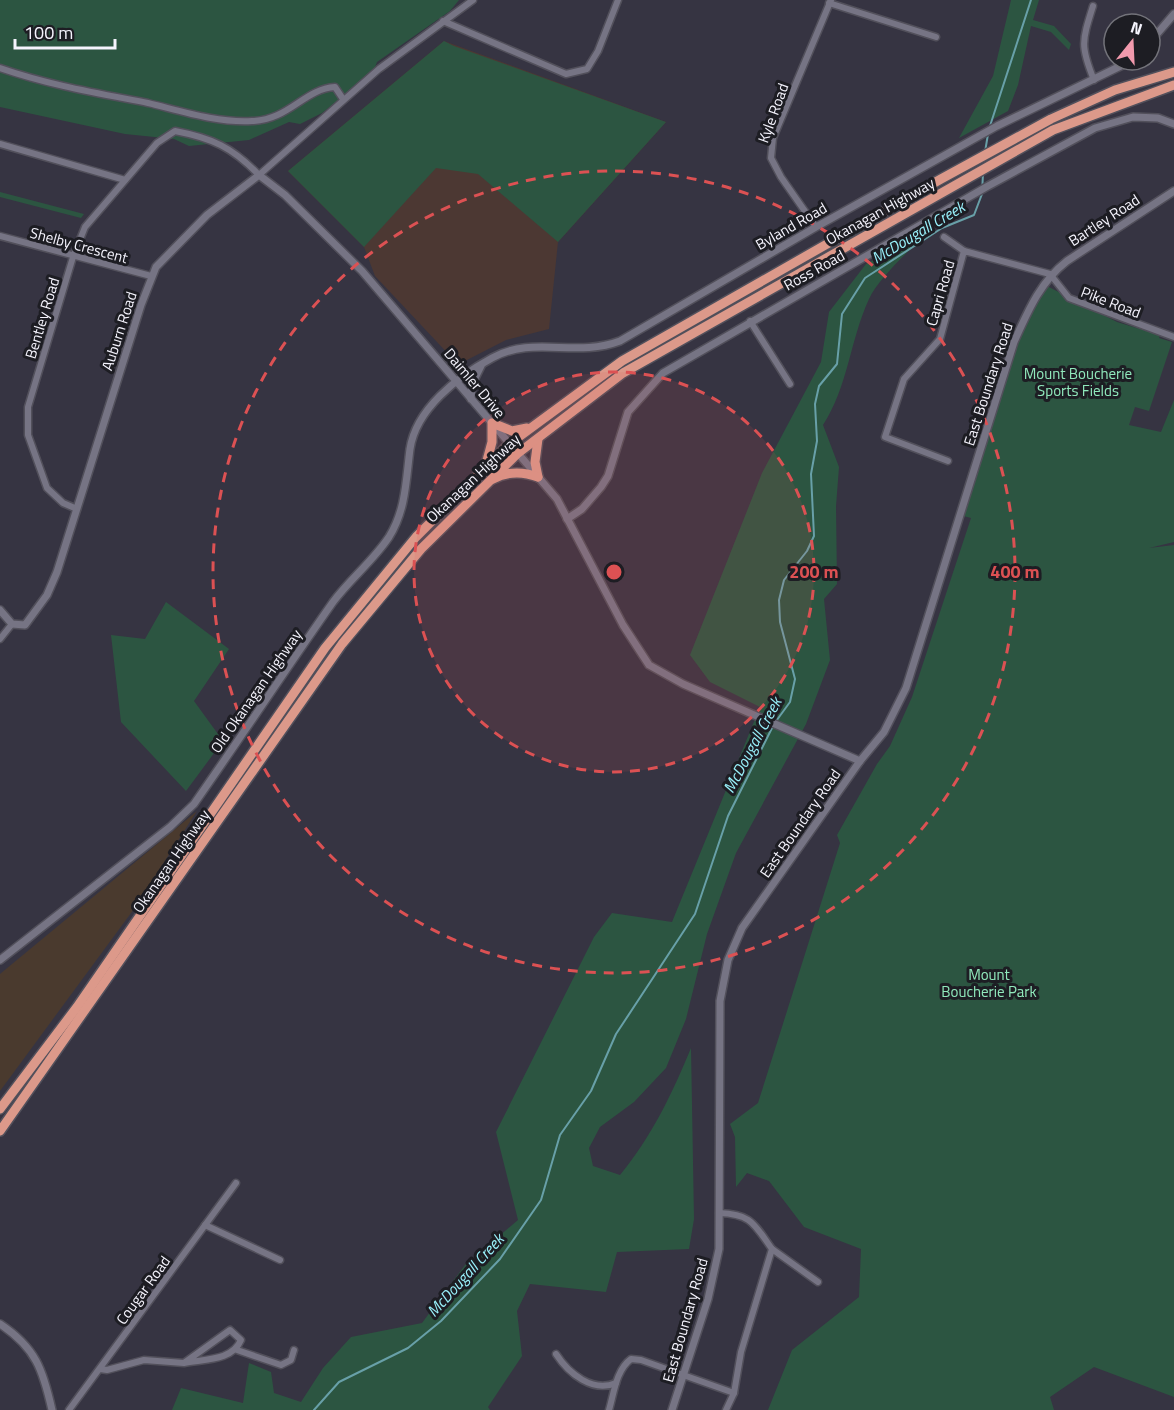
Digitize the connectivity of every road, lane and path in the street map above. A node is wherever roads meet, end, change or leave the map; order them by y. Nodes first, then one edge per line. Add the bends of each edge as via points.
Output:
1 (473, 0) edge
2 (618, 0) edge
3 (830, 2) edge
4 (1093, 6) dead end
5 (1174, 14) edge
6 (443, 21) junction
7 (1162, 28) edge
8 (936, 37) dead end
9 (0, 68) edge
10 (1110, 72) edge
11 (1174, 72) edge
12 (1094, 80) junction
13 (1174, 85) edge
14 (343, 99) junction
15 (1174, 124) edge
16 (157, 143) joint
17 (0, 144) edge
18 (259, 175) junction
19 (125, 180) junction
20 (1174, 191) edge
21 (816, 227) junction
22 (0, 236) edge
23 (944, 237) dead end
24 (964, 251) junction
25 (73, 256) junction
26 (1050, 274) junction
27 (151, 276) junction
28 (750, 321) junction
29 (1174, 337) edge
30 (483, 364) junction
31 (457, 382) junction
32 (790, 384) dead end
33 (471, 399) junction
34 (492, 423) junction
35 (535, 425) junction
36 (538, 439) junction
37 (509, 444) junction
38 (517, 454) junction
39 (948, 461) dead end
40 (485, 468) junction
41 (538, 477) junction
42 (486, 483) junction
43 (76, 509) junction
44 (567, 519) junction
45 (0, 610) edge
46 (12, 624) junction
47 (0, 639) edge
48 (860, 761) junction
49 (0, 960) edge
50 (0, 1109) edge
51 (0, 1131) edge
52 (236, 1183) dead end
53 (719, 1213) junction
54 (205, 1225) junction
55 (772, 1249) junction
56 (280, 1260) dead end
57 (818, 1282) dead end
58 (0, 1324) edge
59 (237, 1350) junction
60 (294, 1350) dead end
61 (556, 1353) dead end
62 (184, 1363) junction
63 (100, 1370) junction
64 (684, 1375) junction
65 (616, 1383) junction
66 (734, 1393) junction
67 (52, 1410) edge
68 (69, 1410) edge
69 (609, 1410) edge
70 (672, 1410) edge
71 (726, 1410) edge

1 - 6 street, Auburn Road
2 - 6 street via 587,69 566,74
3 - 8 street
3 - 21 street, Kyle Road via 773,138 771,158
4 - 12 street via 1083,38 1083,54
5 - 7 street
6 - 14 street, Auburn Road
9 - 14 street via 53,86 251,122 276,118 322,88 335,87
10 - 12 street, Byland Road
11 - 35 highway, Okanagan Highway via 1115,90 985,155 622,361
12 - 21 street, Byland Road via 983,134
13 - 36 highway, Okanagan Highway via 1053,130 623,373
14 - 18 street, Auburn Road
15 - 28 street, Ross Road via 1149,118 1115,121 1095,128
16 - 18 street, Daimler Drive via 175,131 200,136 240,154
16 - 19 street, Bentley Road
17 - 19 street
18 - 27 street, Auburn Road via 207,215
18 - 31 street, Daimler Drive via 285,195 362,271
19 - 25 street, Bentley Road via 85,227
20 - 26 street, Bartley Road
21 - 30 street, Byland Road via 620,341 594,349 523,348
22 - 25 street, Shelby Crescent
23 - 24 street, Capri Road
24 - 26 street, Capri Road
24 - 39 street, Capri Road via 940,339 904,379 885,437
25 - 27 street, Shelby Crescent
25 - 43 street, Bentley Road via 28,407 28,435 47,488
26 - 29 street, Pike Road via 1069,298
26 - 48 street, East Boundary Road via 1030,304 1014,342 906,688 884,732
27 - 43 street, Auburn Road
28 - 32 street
28 - 44 street, Ross Road via 663,373 628,412 601,487
30 - 31 street, Byland Road
30 - 33 street via 472,384
31 - 33 street, Daimler Drive
31 - 49 street, Old Okanagan Highway via 427,411 414,431 404,498 388,538 334,601 194,804
33 - 34 street, Daimler Drive
34 - 35 highway via 512,431
34 - 37 street, Daimler Drive
34 - 40 highway
35 - 37 highway, Okanagan Highway
36 - 38 highway, Okanagan Highway
36 - 41 highway
37 - 38 street, Daimler Drive
37 - 40 highway, Okanagan Highway
38 - 41 street, Daimler Drive
38 - 42 highway, Okanagan Highway
40 - 50 highway, Okanagan Highway via 416,537 325,648 70,1016
41 - 42 highway via 513,472
41 - 44 street, Daimler Drive via 557,499
42 - 51 highway, Okanagan Highway via 421,549 342,644
43 - 46 street, Auburn Road via 47,596 25,625
44 - 48 street, Daimler Drive via 623,625 649,665 683,684
45 - 46 street
46 - 47 street
48 - 53 street, East Boundary Road via 742,928 728,960 720,1001
52 - 54 street, Cougar Road
53 - 55 street via 742,1214 751,1219
53 - 64 street, East Boundary Road via 719,1249
54 - 56 street
54 - 63 street, Cougar Road
55 - 57 street
55 - 66 street via 741,1352
58 - 67 street via 32,1351 43,1371
59 - 60 street via 280,1365 291,1360
59 - 62 street
59 - 62 street via 242,1340 230,1330
61 - 65 street via 564,1365 591,1385 602,1388
62 - 63 street via 144,1360
63 - 68 street, Cougar Road
64 - 65 street via 631,1359 624,1364
64 - 66 street
64 - 70 street, East Boundary Road
65 - 69 street
66 - 71 street

